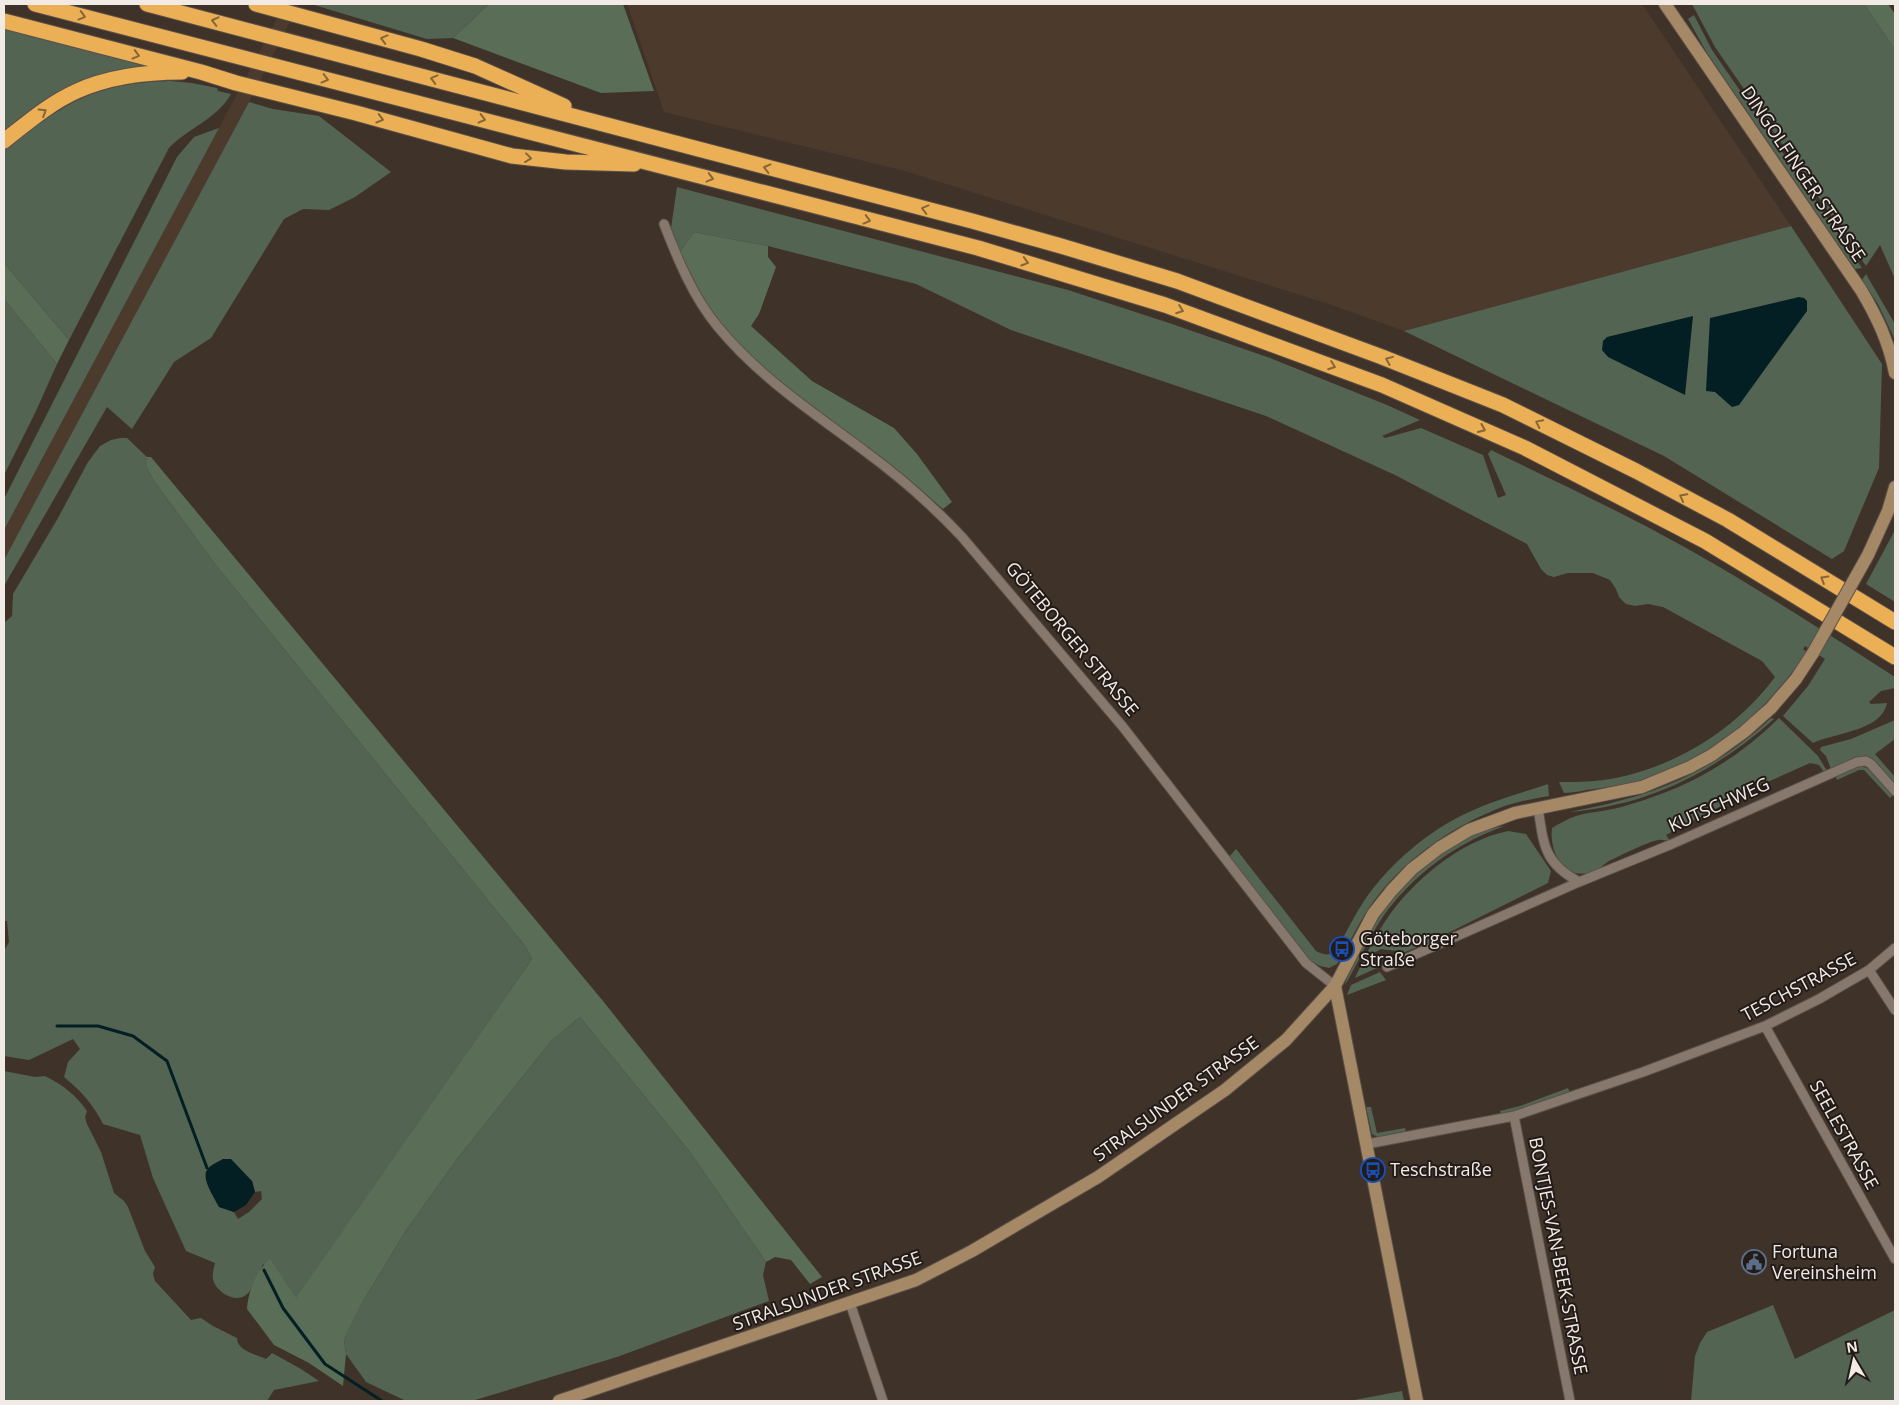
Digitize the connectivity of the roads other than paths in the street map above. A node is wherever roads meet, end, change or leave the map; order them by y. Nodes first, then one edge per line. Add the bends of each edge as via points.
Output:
1 (35, 4) edge
2 (147, 4) edge
3 (256, 4) edge
4 (1665, 4) edge
5 (4, 21) edge
6 (201, 72) junction
7 (599, 122) junction
8 (4, 141) edge
9 (663, 166) junction
10 (664, 224) dead end
11 (1895, 373) edge
12 (1895, 487) edge
13 (1895, 622) edge
14 (1895, 657) edge
15 (1895, 791) edge
16 (1538, 808) junction
17 (1579, 882) junction
18 (1895, 948) edge
19 (1388, 967) dead end
20 (1868, 970) junction
21 (1335, 986) junction
22 (1895, 1010) edge
23 (1765, 1026) junction
24 (1514, 1116) junction
25 (1367, 1144) junction
26 (1895, 1259) edge
27 (850, 1303) junction
28 (560, 1401) edge
29 (883, 1401) edge
30 (1417, 1401) edge
31 (1570, 1401) edge

1 -> 9 highway
7 -> 2 highway
7 -> 3 highway via 475,66
4 - 11 street, DINGOLFINGER STRASSE via 1861,290 1890,349
5 -> 6 highway
8 -> 6 highway via 77,91 143,74
6 -> 9 highway via 512,156
13 -> 7 highway via 1728,520 1636,471 1503,405 1382,357 1177,281
9 -> 14 highway via 1042,267 1165,305 1382,385 1525,448 1705,541
10 - 21 street, GÖTEBORGER STRASSE via 682,270 698,299 746,359 938,511 1123,728 1306,963
12 - 16 street, STRALSUNDER STRASSE, bridge via 1868,555 1813,653 1771,708 1712,755 1666,779
15 - 17 street, KUTSCHWEG via 1871,764 1861,761
16 - 17 street via 1548,855 1563,873
16 - 21 street, STRALSUNDER STRASSE via 1469,830 1412,869 1373,914
17 - 19 street, KUTSCHWEG
18 - 20 street, TESCHSTRASSE
20 - 22 street
20 - 23 street, TESCHSTRASSE
21 - 25 street
21 - 27 street, STRALSUNDER STRASSE via 1286,1040 1262,1061 1098,1177 916,1280
23 - 24 street, TESCHSTRASSE
23 - 26 street, SEELESTRASSE
24 - 25 street, TESCHSTRASSE
24 - 31 street, BONTJES-VAN-BEEK-STRASSE
25 - 30 street
27 - 28 street, STRALSUNDER STRASSE
27 - 29 street

